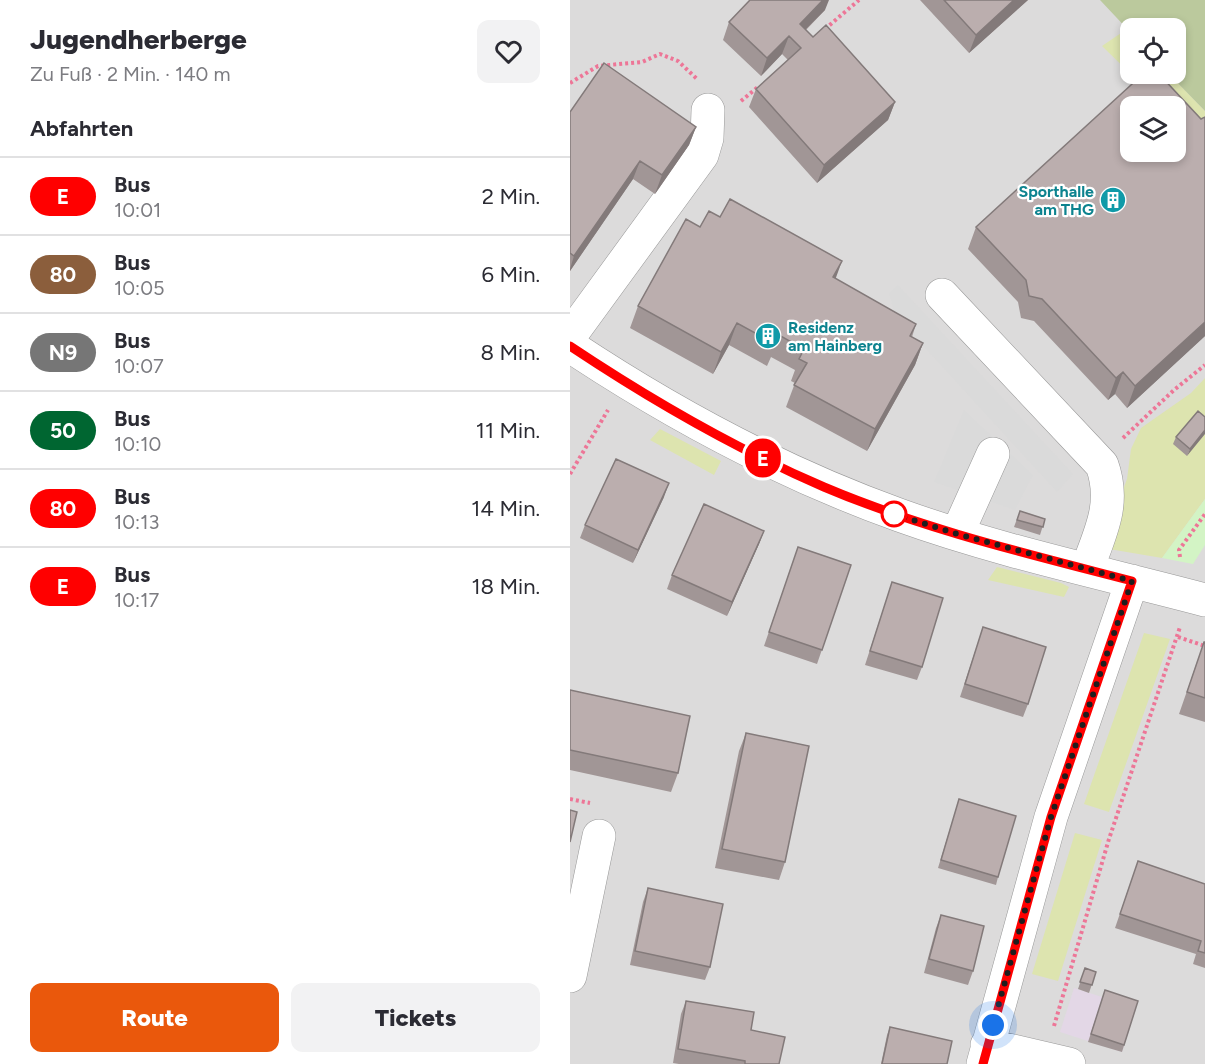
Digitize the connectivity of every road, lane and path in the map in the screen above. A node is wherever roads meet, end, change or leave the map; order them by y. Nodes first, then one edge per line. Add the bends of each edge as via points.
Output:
1 (859, 0) edge
2 (817, 36) edge
3 (765, 81) edge
4 (570, 83) edge
5 (708, 110) junction
6 (942, 295) dead end
7 (570, 336) edge
8 (570, 346) edge
9 (1205, 364) edge
10 (622, 381) junction
11 (993, 454) dead end
12 (1102, 465) junction
13 (570, 474) edge
14 (1205, 514) edge
15 (957, 534) junction
16 (1087, 569) junction
17 (1132, 581) junction
18 (1195, 597) edge
19 (1178, 638) junction
20 (1205, 646) edge
21 (598, 836) dead end
22 (570, 976) edge
23 (985, 1054) edge
24 (1057, 1061) edge

1 - 2 path
3 - 5 path via 742,101
4 - 5 path via 598,66 642,63 660,54 678,61 698,80
5 - 7 street via 702,155
6 - 12 street
8 - 10 street
9 - 12 path via 1173,390
10 - 13 path
10 - 15 street via 712,434 824,487
11 - 15 street
12 - 16 street via 1109,496 1104,523
14 - 18 path via 1179,550
15 - 16 street
16 - 17 street
17 - 18 street
17 - 23 street via 1051,817
18 - 19 path
19 - 20 path
19 - 24 path via 1109,839
21 - 22 street
23 - 24 street

